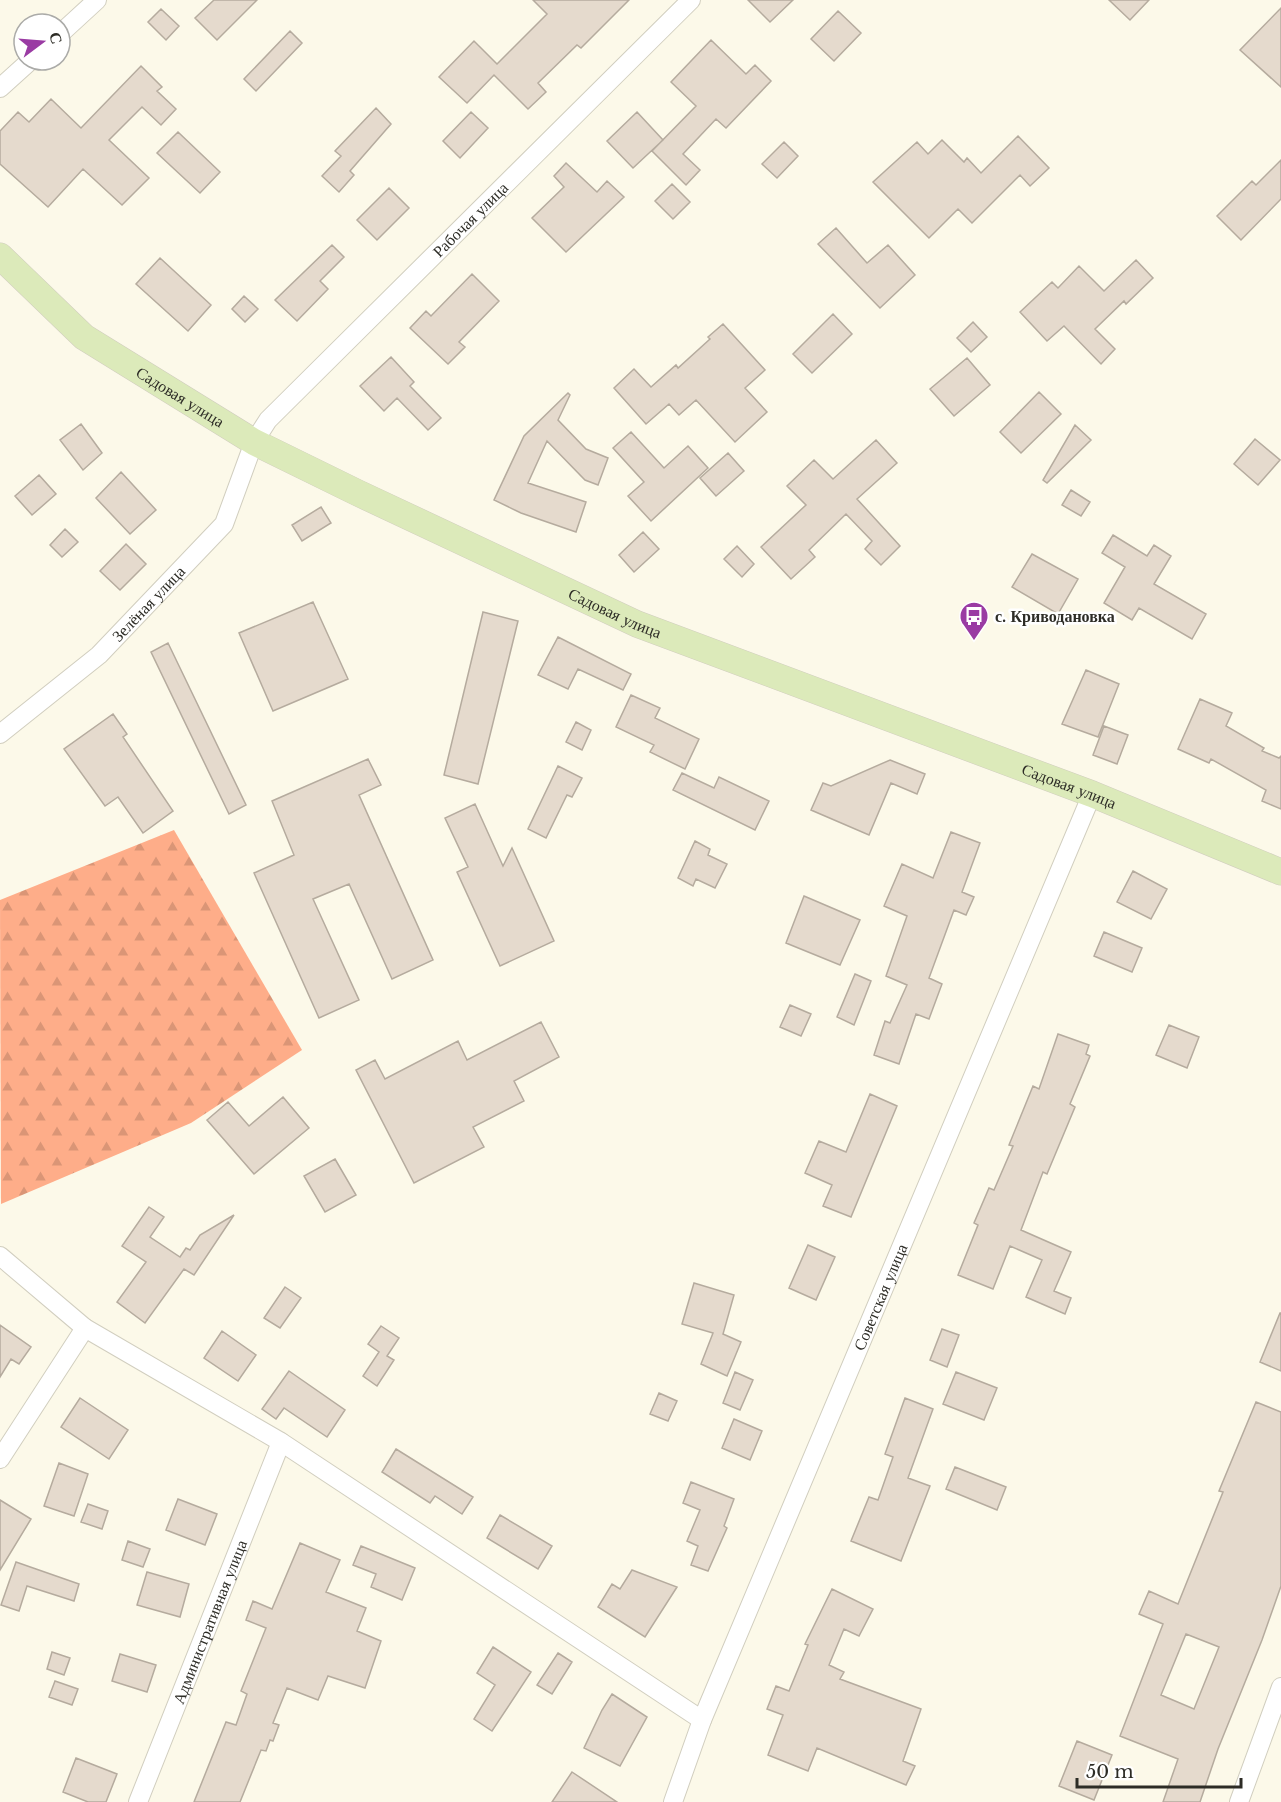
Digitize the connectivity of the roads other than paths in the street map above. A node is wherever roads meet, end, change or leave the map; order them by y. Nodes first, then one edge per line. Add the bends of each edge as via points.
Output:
1 (97, 0) edge
2 (691, 0) edge
3 (72, 23) edge
4 (18, 72) edge
5 (0, 88) edge
6 (0, 256) edge
7 (254, 442) junction
8 (0, 734) edge
9 (1092, 794) junction
10 (1281, 872) edge
11 (0, 1256) edge
12 (85, 1328) junction
13 (281, 1442) junction
14 (0, 1459) edge
15 (1281, 1687) edge
16 (702, 1720) junction
17 (138, 1802) edge
18 (673, 1802) edge
19 (1239, 1802) edge

1 - 3 street
2 - 7 street, Рабочая улица via 268,420
4 - 5 street
6 - 7 street, Садовая улица via 84,337
7 - 8 street, Зелёная улица via 224,524 99,655
7 - 9 street, Садовая улица via 637,624
9 - 10 street, Садовая улица
9 - 16 street, Советская улица
11 - 12 street
12 - 13 street
12 - 14 street
13 - 16 street
13 - 17 street, Административная улица
15 - 19 street
16 - 18 street, Советская улица

